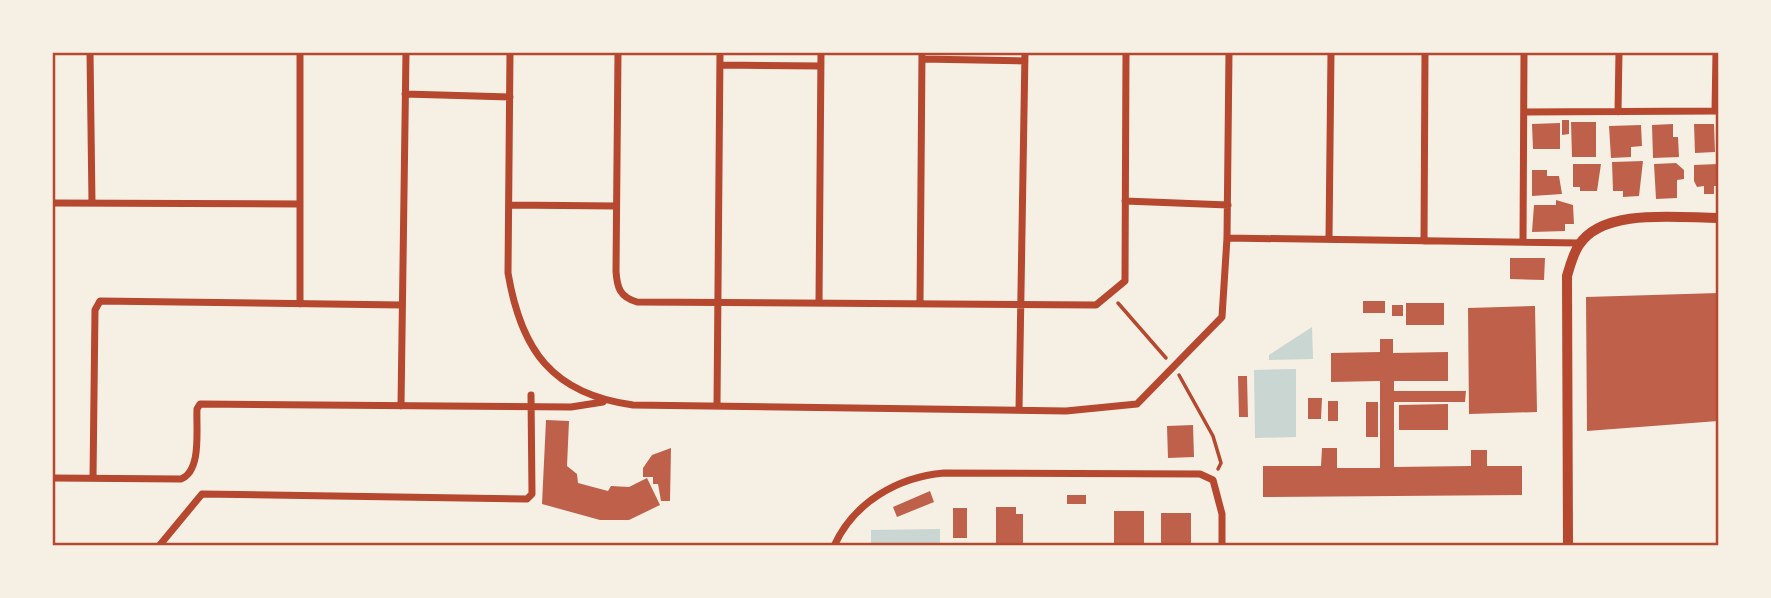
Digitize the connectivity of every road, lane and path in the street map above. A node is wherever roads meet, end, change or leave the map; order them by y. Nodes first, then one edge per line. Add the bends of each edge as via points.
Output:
1 (90, 52) edge
2 (300, 52) edge
3 (405, 52) edge
4 (510, 52) edge
5 (618, 52) edge
6 (720, 52) edge
7 (821, 52) edge
8 (1126, 52) edge
9 (1229, 52) edge
10 (1331, 52) edge
11 (1425, 52) edge
12 (1524, 52) edge
13 (1619, 52) edge
14 (1716, 52) edge
15 (922, 56) edge
16 (1025, 57) edge
17 (720, 65) junction
18 (821, 66) junction
19 (405, 94) junction
20 (510, 97) junction
21 (1717, 111) edge
22 (1524, 112) junction
23 (1618, 112) junction
24 (1125, 201) junction
25 (52, 203) edge
26 (92, 203) junction
27 (300, 204) junction
28 (509, 205) junction
29 (1228, 205) junction
30 (616, 206) junction
31 (1718, 218) edge
32 (1227, 238) junction
33 (1329, 239) junction
34 (1424, 241) junction
35 (1523, 242) junction
36 (1580, 243) junction
37 (1110, 294) junction
38 (718, 302) junction
39 (818, 303) junction
40 (300, 304) junction
41 (920, 304) junction
42 (1021, 304) junction
43 (402, 305) junction
44 (1173, 366) junction
45 (531, 395) dead end
46 (607, 402) junction
47 (401, 406) junction
48 (531, 406) junction
49 (717, 406) junction
50 (1019, 410) junction
51 (52, 478) edge
52 (93, 478) junction
53 (1213, 480) junction
54 (159, 545) edge
55 (834, 545) edge
56 (1222, 545) edge
57 (1568, 545) edge

1 - 26 street
2 - 27 street
3 - 19 street
4 - 20 street
5 - 30 street
6 - 17 street
7 - 18 street
8 - 24 street
9 - 29 street
10 - 33 street
11 - 34 street
12 - 22 street
13 - 23 street
14 - 21 street
15 - 16 street
15 - 41 street
16 - 42 street
17 - 18 street
17 - 38 street
18 - 39 street
19 - 20 street
19 - 43 street
20 - 28 street
21 - 23 street
22 - 23 street
22 - 35 street
24 - 29 street
24 - 37 street via 1125,281
25 - 26 street
26 - 27 street
27 - 40 street
28 - 30 street
28 - 46 street via 508,273 524,335 551,369 586,395
29 - 32 street
30 - 38 street via 615,271 620,293 637,302
31 - 36 street via 1616,221
32 - 33 street
32 - 44 street via 1222,317
33 - 34 street
34 - 35 street
35 - 36 street
36 - 57 street via 1567,276
37 - 42 street via 1096,305
37 - 44 path
38 - 39 street
38 - 49 street
39 - 41 street
40 - 43 street
40 - 52 street via 100,301 95,310
41 - 42 street
42 - 50 street
43 - 47 street
44 - 50 street via 1137,404
44 - 53 path via 1213,436 1221,463
45 - 48 street
46 - 48 street
46 - 49 street
47 - 48 street
47 - 52 street via 200,404 194,466 188,477
48 - 54 street via 532,494 527,499 202,494
49 - 50 street
51 - 52 street
53 - 55 street via 1200,474 919,475 872,498 851,518
53 - 56 street via 1222,514

